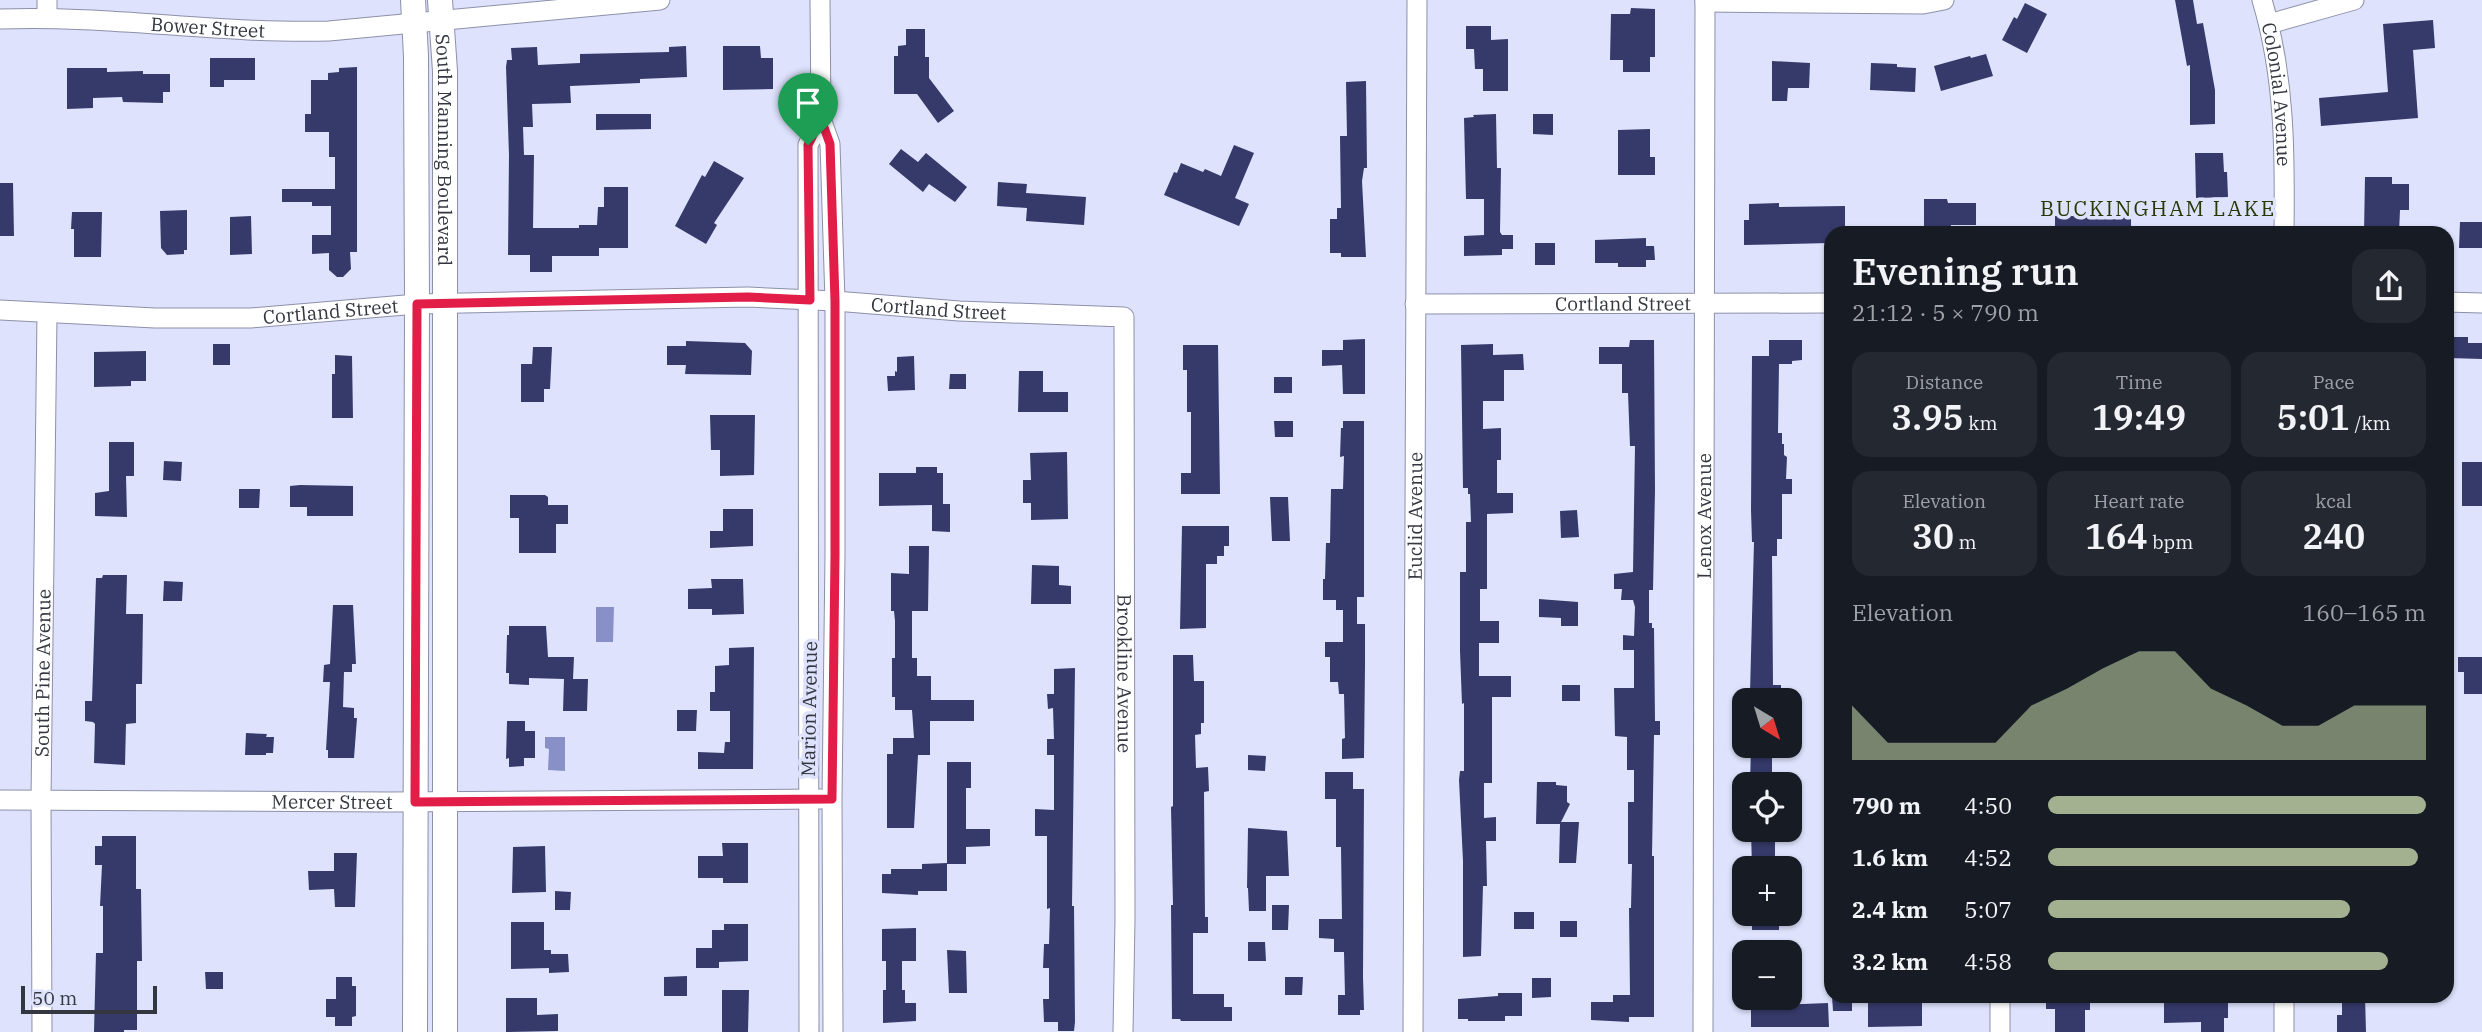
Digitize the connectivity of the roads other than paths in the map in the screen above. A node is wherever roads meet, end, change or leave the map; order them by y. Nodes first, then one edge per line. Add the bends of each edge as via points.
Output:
1 (660, 0) edge
2 (820, 0) edge
3 (1417, 0) edge
4 (1944, 0) edge
5 (2262, 0) edge
6 (2354, 0) edge
7 (1705, 1) edge
8 (47, 9) edge
9 (441, 10) edge
10 (414, 12) edge
11 (0, 19) edge
12 (2269, 24) junction
13 (821, 119) junction
14 (2284, 226) edge
15 (810, 300) junction
16 (835, 301) junction
17 (2454, 302) edge
18 (446, 303) junction
19 (1824, 303) edge
20 (2482, 303) edge
21 (417, 304) junction
22 (1415, 304) junction
23 (1703, 304) junction
24 (0, 310) edge
25 (47, 314) junction
26 (1124, 317) joint
27 (415, 551) junction
28 (444, 551) junction
29 (810, 553) junction
30 (835, 555) junction
31 (808, 799) junction
32 (832, 799) junction
33 (0, 800) edge
34 (41, 800) junction
35 (415, 802) junction
36 (444, 802) junction
37 (2000, 1003) edge
38 (2284, 1003) edge
39 (42, 1032) edge
40 (415, 1032) edge
41 (445, 1032) edge
42 (809, 1032) edge
43 (833, 1032) edge
44 (1123, 1032) edge
45 (1413, 1032) edge
46 (1703, 1032) edge
47 (2000, 1032) edge
48 (2284, 1032) edge

1 - 9 street, Bower Street
2 - 13 street, Marion Avenue
3 - 22 street, Euclid Avenue
4 - 7 street via 1923,4
5 - 12 street, Colonial Avenue
6 - 12 street
7 - 23 street, Lenox Avenue
8 - 10 street, Bower Street via 284,32 330,31
8 - 11 street, Bower Street
9 - 10 street, Bower Street
9 - 18 street, South Manning Boulevard
10 - 21 street, South Manning Boulevard
12 - 14 street, Colonial Avenue via 2283,112
13 - 15 street, Marion Avenue via 808,145
13 - 16 street, Marion Avenue via 830,144
15 - 16 street, Cortland Street
15 - 18 street, Cortland Street via 748,297
15 - 29 street, Marion Avenue
16 - 26 street, Cortland Street
16 - 30 street, Marion Avenue
17 - 20 street
18 - 21 street, Cortland Street
18 - 28 street, South Manning Boulevard
19 - 23 street, Cortland Street
21 - 25 street, Cortland Street via 251,318
21 - 27 street, South Manning Boulevard
22 - 23 street, Cortland Street
22 - 45 street, Euclid Avenue
23 - 46 street, Lenox Avenue
24 - 25 street, Cortland Street
25 - 34 street, South Pine Avenue
26 - 44 street, Brookline Avenue
27 - 28 street
27 - 35 street, South Manning Boulevard
28 - 36 street, South Manning Boulevard
29 - 30 street
29 - 31 street, Marion Avenue
30 - 32 street, Marion Avenue
31 - 32 street, Mercer Street
31 - 36 street, Mercer Street
31 - 42 street, Marion Avenue
32 - 43 street, Marion Avenue
33 - 34 street, Mercer Street
34 - 35 street, Mercer Street
34 - 39 street, South Pine Avenue
35 - 36 street, Mercer Street
35 - 40 street, South Manning Boulevard
36 - 41 street, South Manning Boulevard
37 - 47 street
38 - 48 street

